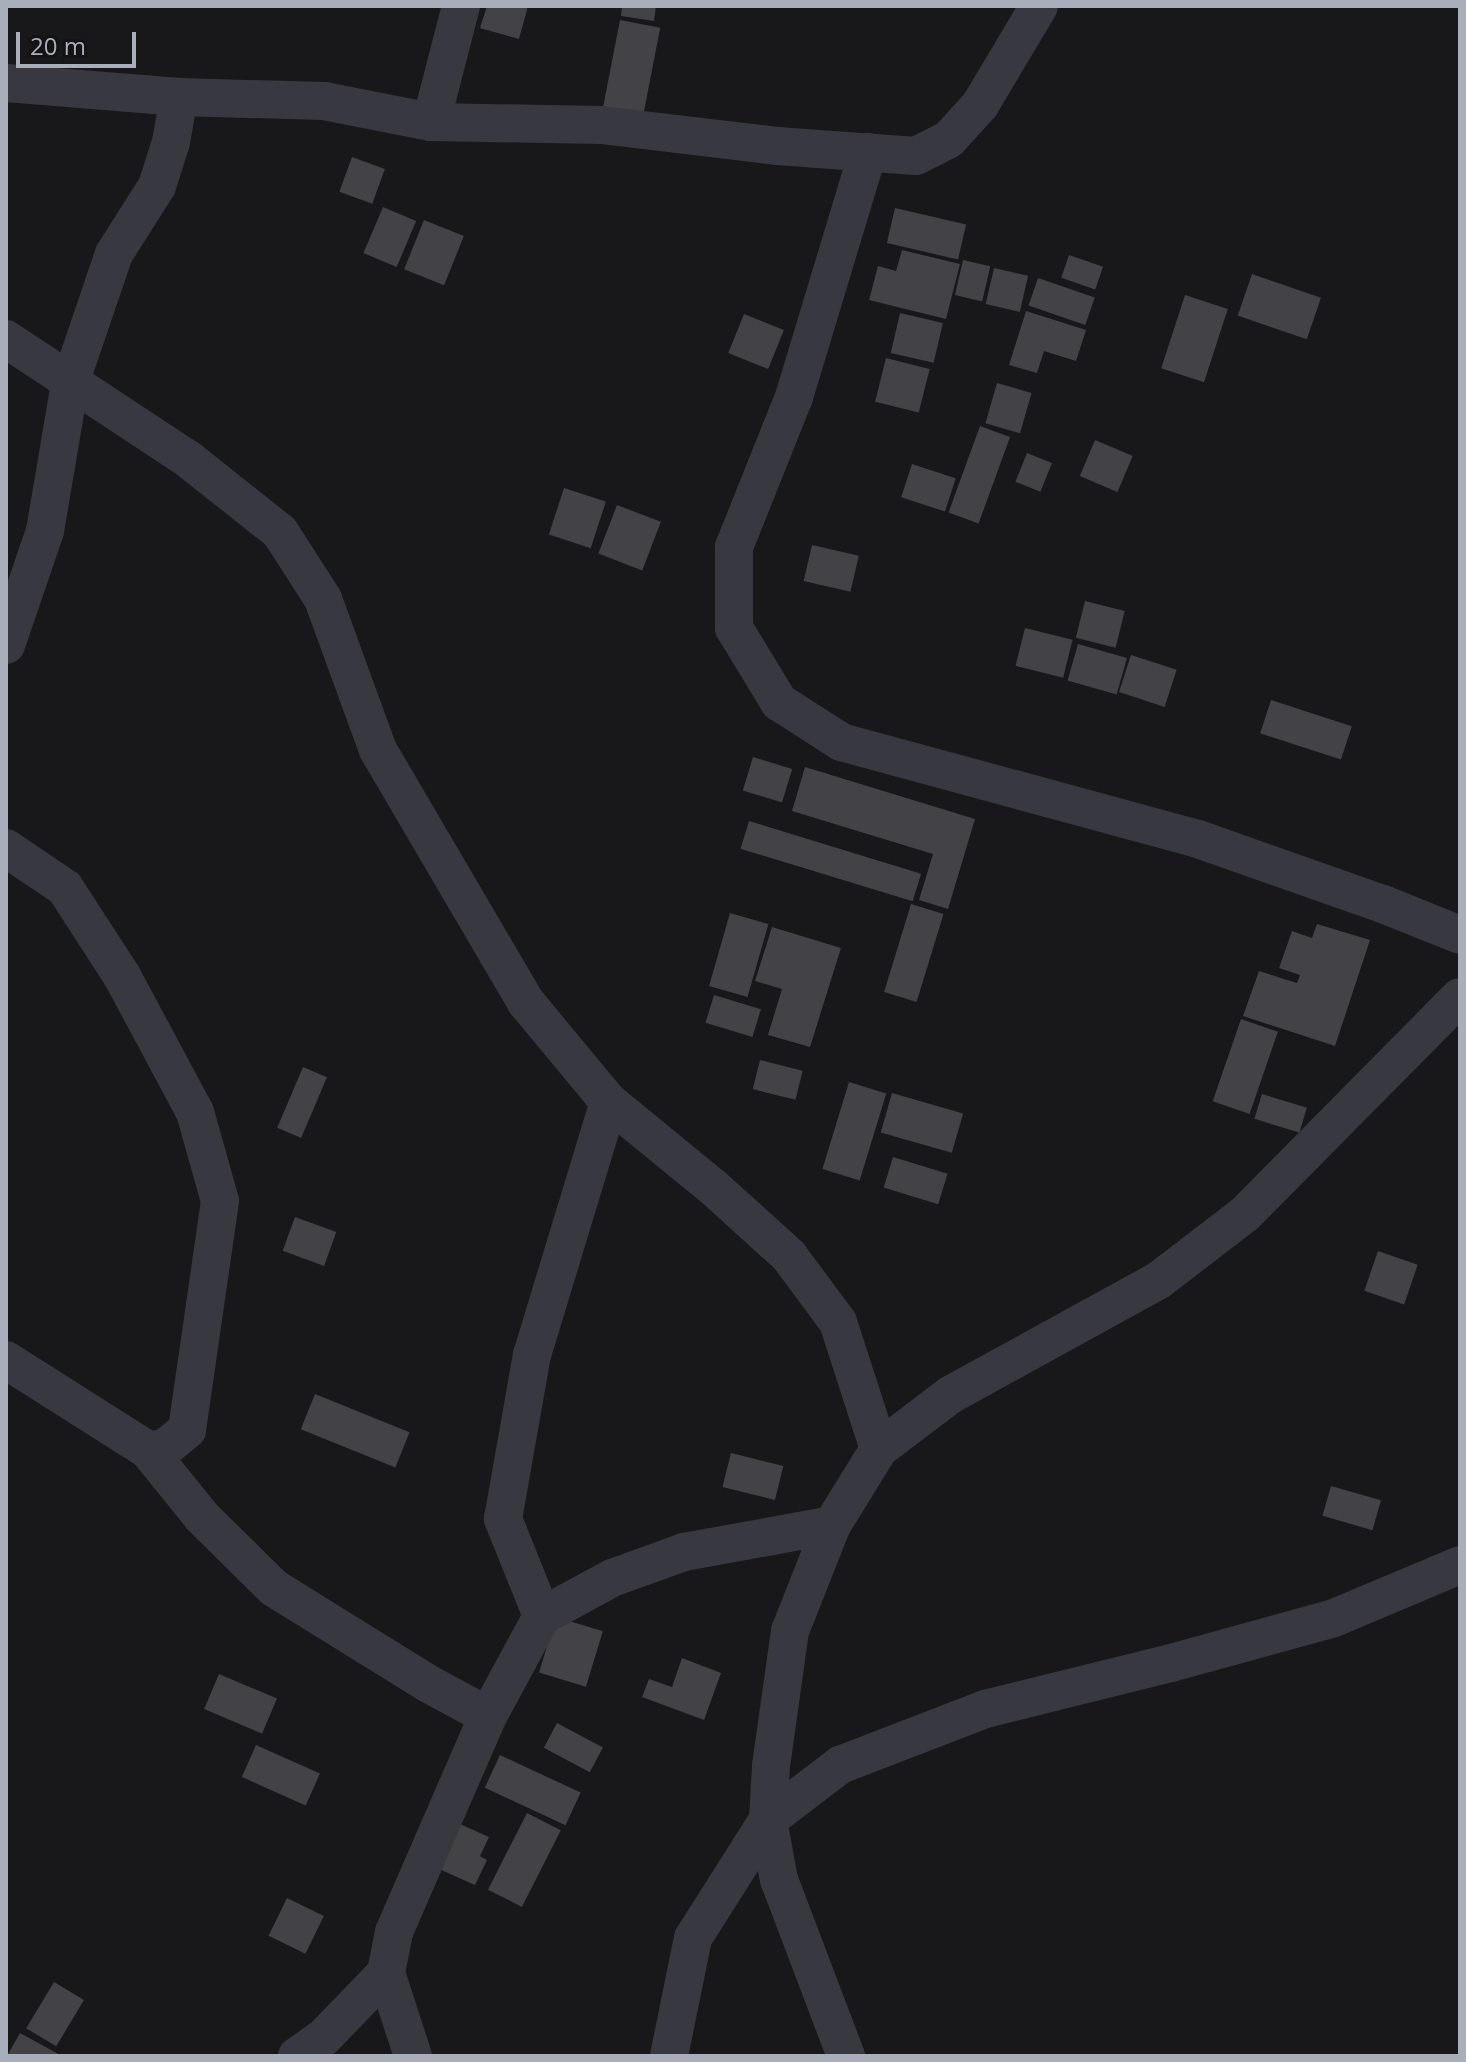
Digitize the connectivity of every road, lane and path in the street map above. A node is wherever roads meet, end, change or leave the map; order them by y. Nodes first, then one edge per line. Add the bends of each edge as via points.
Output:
1 (461, 6) edge
2 (1039, 6) edge
3 (6, 83) edge
4 (179, 97) junction
5 (431, 122) junction
6 (868, 152) junction
7 (6, 339) edge
8 (70, 383) junction
9 (6, 645) edge
10 (6, 848) edge
11 (1460, 935) edge
12 (1460, 997) edge
13 (609, 1102) junction
14 (6, 1360) edge
15 (879, 1449) junction
16 (148, 1450) junction
17 (832, 1525) junction
18 (1460, 1565) edge
19 (542, 1616) junction
20 (488, 1716) junction
21 (768, 1820) junction
22 (386, 1973) junction
23 (297, 2056) edge
24 (413, 2056) edge
25 (669, 2056) edge
26 (846, 2056) edge

1 - 5 street
2 - 6 street via 980,105 949,139 916,156
3 - 4 street
4 - 5 street via 324,101
4 - 8 street via 157,186 114,254
5 - 6 street via 601,125
6 - 11 street via 794,397 734,547 734,628 779,702 841,742 1198,839
7 - 8 street
8 - 9 street via 45,531
8 - 13 street via 188,459 280,532 323,599 378,750 525,1001
10 - 16 street via 65,888 122,976 195,1112 220,1201 187,1430 165,1448
12 - 15 street via 1245,1214 1159,1280 950,1395
13 - 15 street via 789,1256 838,1322
13 - 19 street via 532,1355 503,1519
14 - 16 street
15 - 17 street
16 - 20 street via 202,1517 274,1588
17 - 19 street via 684,1552 612,1578
17 - 21 street via 790,1631
18 - 21 street via 1334,1618 985,1709 840,1765
19 - 20 street
20 - 22 street via 394,1932
21 - 25 street via 693,1938
21 - 26 street via 779,1880
22 - 23 street via 324,2037
22 - 24 street

